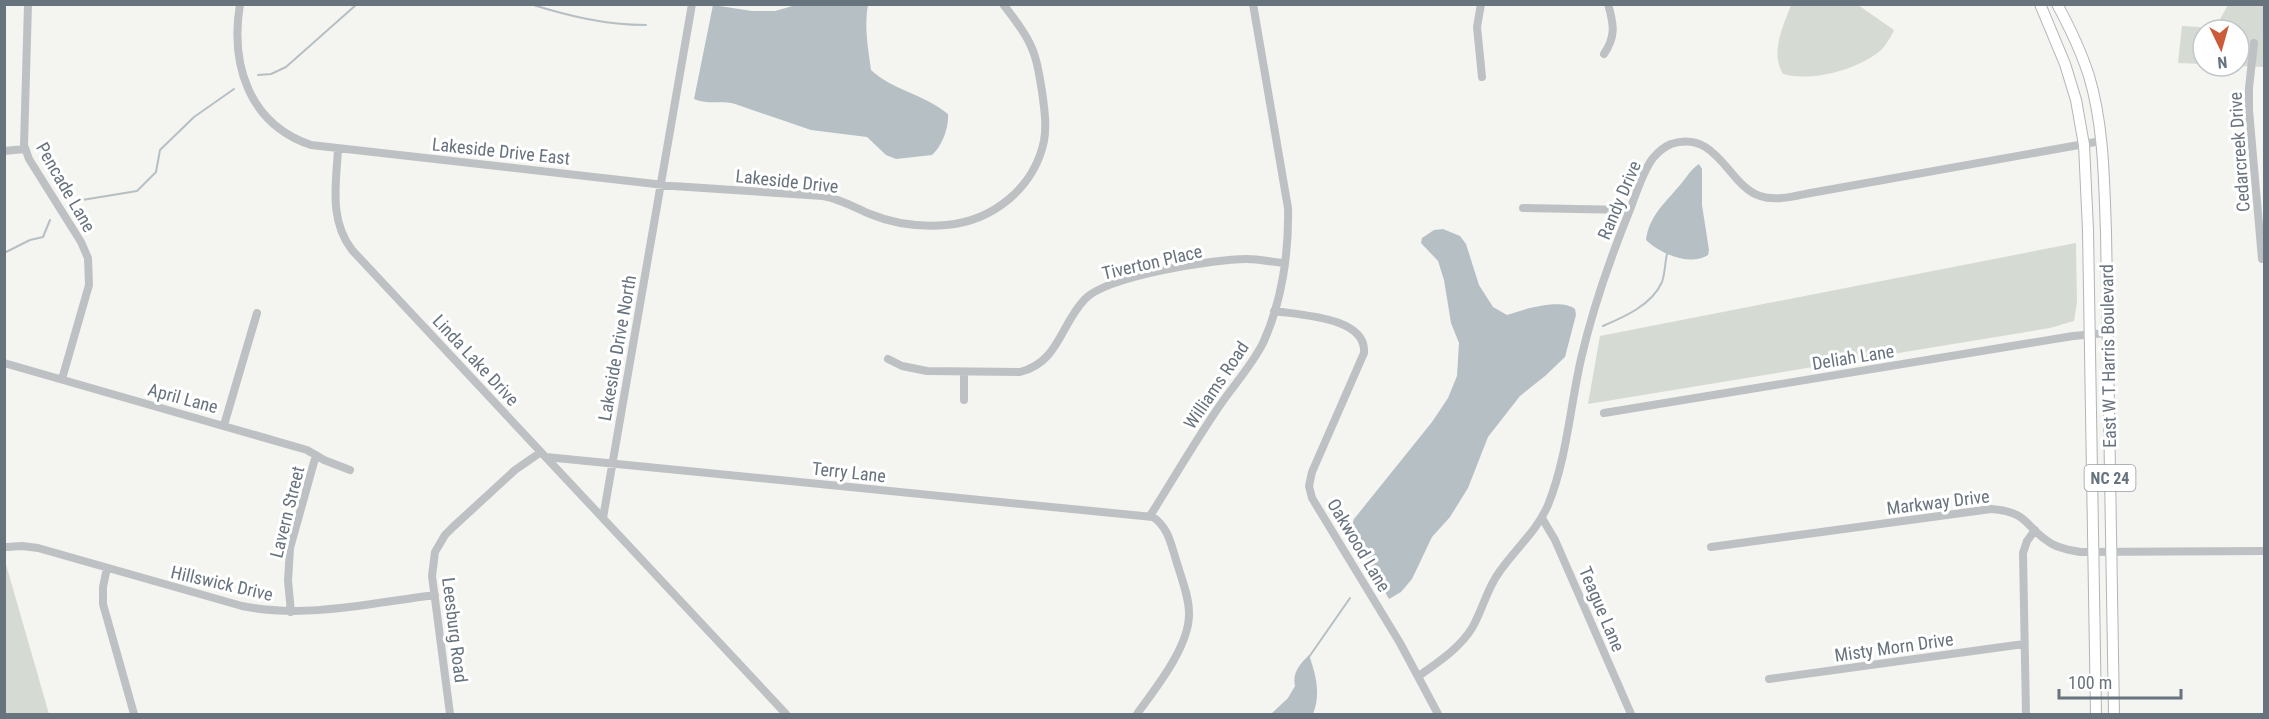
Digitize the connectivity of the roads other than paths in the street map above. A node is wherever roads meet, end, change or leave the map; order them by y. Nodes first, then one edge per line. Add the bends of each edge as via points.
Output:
1 (28, 4) edge
2 (240, 4) edge
3 (692, 4) edge
4 (1002, 4) edge
5 (1253, 4) edge
6 (1481, 4) edge
7 (1608, 4) edge
8 (2040, 4) edge
9 (2058, 4) edge
10 (2067, 4) edge
11 (2076, 41) junction
12 (2254, 43) dead end
13 (1604, 54) dead end
14 (1482, 77) dead end
15 (2101, 141) junction
16 (2084, 145) junction
17 (25, 149) junction
18 (338, 149) junction
19 (4, 151) edge
20 (661, 184) junction
21 (2260, 199) edge
22 (1523, 208) dead end
23 (1629, 210) junction
24 (2262, 259) dead end
25 (1284, 263) junction
26 (1274, 311) junction
27 (257, 313) dead end
28 (2107, 333) junction
29 (2089, 334) junction
30 (888, 358) dead end
31 (4, 363) edge
32 (964, 372) junction
33 (62, 379) junction
34 (964, 400) dead end
35 (1604, 414) dead end
36 (224, 425) junction
37 (316, 454) junction
38 (543, 455) junction
39 (612, 463) junction
40 (350, 470) dead end
41 (1150, 516) junction
42 (603, 518) junction
43 (1542, 518) junction
44 (2035, 530) junction
45 (7, 547) dead end
46 (1711, 547) dead end
47 (2265, 551) edge
48 (2093, 553) junction
49 (2111, 553) junction
50 (107, 568) junction
51 (435, 595) junction
52 (291, 612) junction
53 (2024, 644) junction
54 (1419, 676) junction
55 (1769, 679) dead end
56 (134, 714) edge
57 (450, 714) edge
58 (786, 714) edge
59 (1137, 714) edge
60 (1438, 714) edge
61 (1630, 714) edge
62 (2026, 714) edge
63 (2096, 714) edge
64 (2114, 714) edge

1 - 17 street, Pencade Lane
2 - 18 street via 236,37 239,62 254,102 285,134 311,146
3 - 20 street
4 - 20 street, Lakeside Drive via 1026,37 1035,58 1045,128 1041,152 1024,183 1008,201 986,215 948,225 908,224 823,196
5 - 25 street, Williams Road via 1287,191
6 - 14 street via 1477,27
7 - 13 street via 1613,35
8 - 16 main road, East W T Harris Boulevard / NC 24 via 2065,64
9 - 11 main road, East W T Harris Boulevard / NC 24
10 - 11 main road
11 - 15 main road, East W T Harris Boulevard / NC 24 via 2094,95
12 - 21 street, Cedarcreek Drive via 2249,110
15 - 16 street, Randy Drive
15 - 28 main road, East W T Harris Boulevard / NC 24
16 - 23 street, Randy Drive via 1770,198 1749,191 1708,149 1678,142 1654,157
16 - 29 main road, East W T Harris Boulevard / NC 24
17 - 19 street
17 - 33 street, Pencade Lane via 88,258 89,285
18 - 20 street, Lakeside Drive East
18 - 38 street, Linda Lake Drive via 336,210 345,241
20 - 39 street, Lakeside Drive North
21 - 24 street, Cedarcreek Drive
22 - 23 street
23 - 43 street, Randy Drive via 1593,316 1560,469
25 - 26 street, Williams Road
25 - 32 street, Tiverton Place via 1229,260 1106,286 1085,299 1050,355 1035,367 1020,372
26 - 41 street, Williams Road via 1255,358 1202,432
26 - 54 street, Oakwood Lane via 1347,326 1363,340 1364,353 1311,471 1310,490
27 - 36 street
28 - 29 street, Deliah Lane
28 - 49 main road, East W T Harris Boulevard / NC 24
29 - 35 street, Deliah Lane
29 - 48 main road, East W T Harris Boulevard / NC 24
30 - 32 street, Tiverton Place via 913,369
31 - 33 street, April Lane
32 - 34 street
33 - 36 street, April Lane
36 - 37 street, April Lane
37 - 40 street, April Lane
37 - 52 street, Lavern Street via 290,548
38 - 39 street, Terry Lane
38 - 42 street, Linda Lake Drive
38 - 51 street, Leesburg Road via 515,470 445,535 435,552
39 - 41 street, Terry Lane
39 - 42 street, Lakeside Drive North
41 - 59 street via 1165,528 1190,613 1177,652
42 - 58 street, Linda Lake Drive
43 - 54 street, Randy Drive via 1491,584 1464,639
43 - 61 street, Teague Lane
44 - 46 street, Markway Drive via 2014,513 1984,509
44 - 48 street, Markway Drive via 2061,548
44 - 53 street via 2023,553
45 - 50 street, Hillswick Drive via 38,548
47 - 49 street, Markway Drive
48 - 49 street, Markway Drive
48 - 63 main road, East W T Harris Boulevard / NC 24
49 - 64 main road, East W T Harris Boulevard / NC 24
50 - 52 street, Hillswick Drive via 242,606
50 - 56 street via 103,604
51 - 52 street, Hillswick Drive
51 - 57 street, Leesburg Road
53 - 55 street, Misty Morn Drive
53 - 62 street
54 - 60 street, Oakwood Lane

